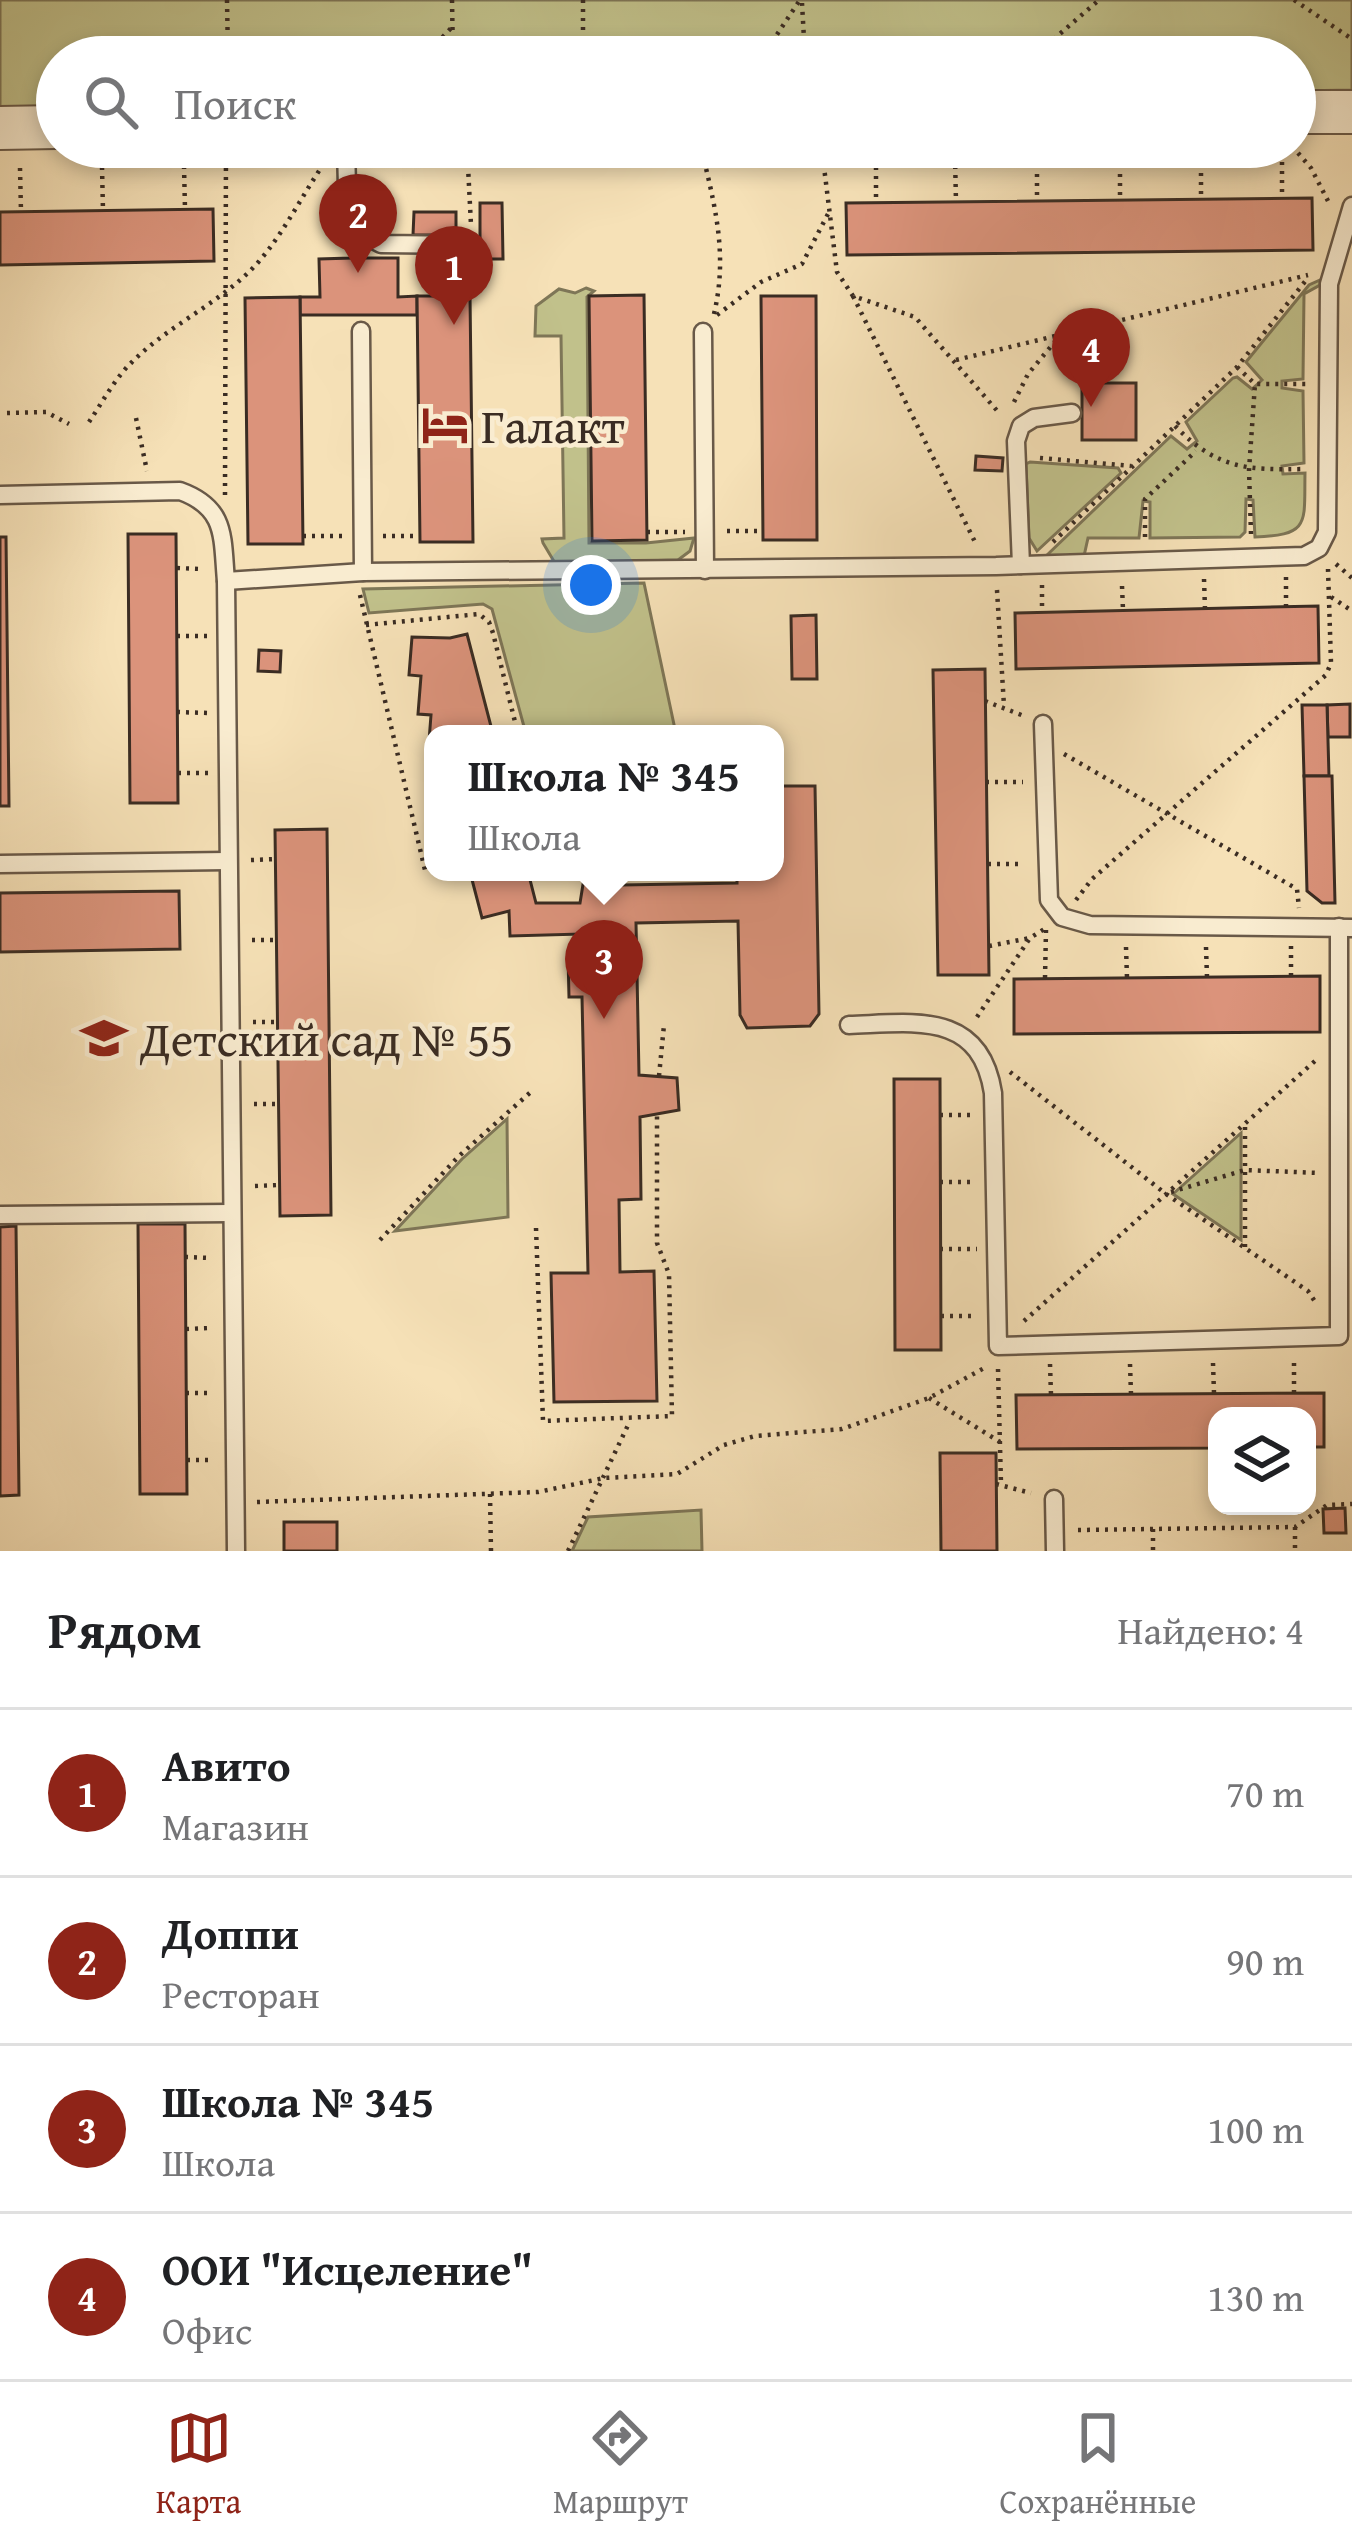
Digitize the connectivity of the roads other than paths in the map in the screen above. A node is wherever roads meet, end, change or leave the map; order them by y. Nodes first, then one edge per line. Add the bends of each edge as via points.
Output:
1 (1352, 112) edge
2 (1316, 126) edge
3 (36, 127) edge
4 (0, 128) edge
5 (347, 168) edge
6 (1352, 206) edge
7 (472, 245) road end
8 (708, 324) road end
9 (361, 331) dead end
10 (1072, 413) dead end
11 (0, 494) edge
12 (1021, 565) junction
13 (706, 571) junction
14 (363, 572) junction
15 (226, 580) junction
16 (1044, 733) road end
17 (227, 861) junction
18 (0, 864) edge
19 (1346, 928) edge
20 (849, 1025) dead end
21 (230, 1213) junction
22 (0, 1214) edge
23 (1054, 1499) road end
24 (236, 1551) edge
25 (1054, 1551) edge

1 - 2 street
3 - 4 street
5 - 7 lane via 348,227 381,244
6 - 12 lane via 1331,274 1327,532 1319,548 1304,556
8 - 13 lane
9 - 14 lane
10 - 12 lane via 1021,426
11 - 15 lane via 197,497 221,524
12 - 13 lane
13 - 14 lane
14 - 15 lane
15 - 17 lane
16 - 19 lane via 1049,900 1062,917 1090,926
17 - 18 lane
17 - 21 lane
19 - 20 lane via 1340,1336 998,1346 988,1066 964,1037 926,1022
21 - 22 lane
21 - 24 lane
23 - 25 lane

